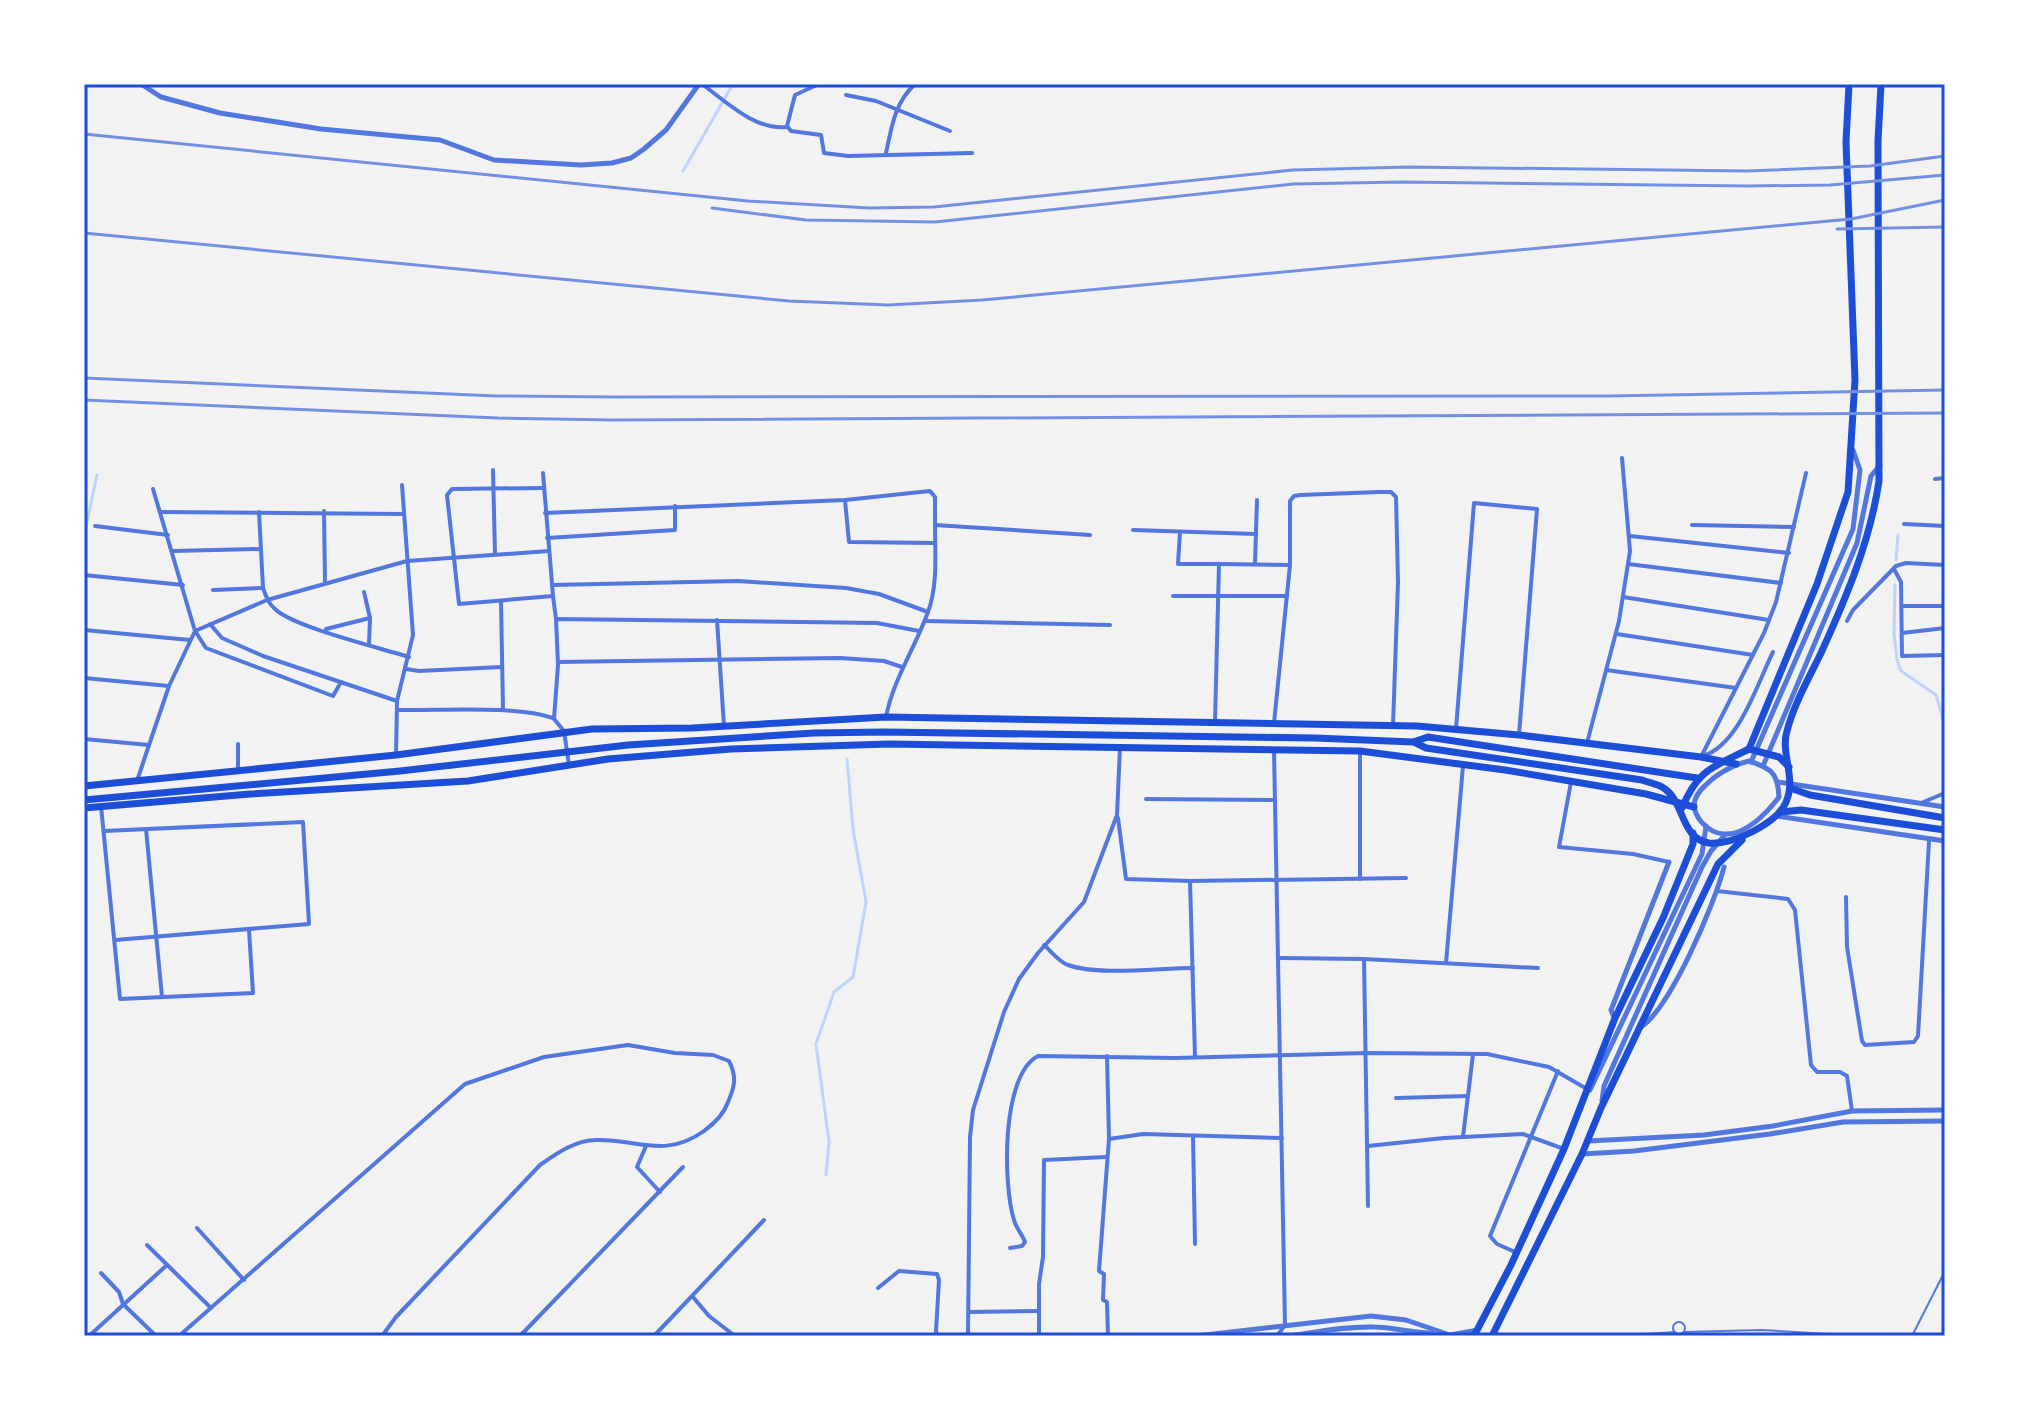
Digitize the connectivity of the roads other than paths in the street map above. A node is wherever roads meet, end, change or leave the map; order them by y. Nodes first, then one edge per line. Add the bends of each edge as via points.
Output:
1 (141, 84) edge
2 (700, 84) edge
3 (819, 84) edge
4 (915, 84) edge
5 (1849, 84) edge
6 (1881, 84) edge
7 (846, 95) dead end
8 (896, 110) junction
9 (787, 127) junction
10 (950, 131) dead end
11 (886, 153) junction
12 (972, 153) dead end
13 (1852, 448) junction
14 (1622, 458) dead end
15 (1880, 464) junction
16 (493, 470) dead end
17 (543, 473) dead end
18 (1806, 473) dead end
19 (1945, 478) edge
20 (1935, 479) dead end
21 (402, 485) dead end
22 (493, 488) junction
23 (543, 488) junction
24 (153, 489) dead end
25 (845, 500) junction
26 (1257, 500) dead end
27 (675, 506) junction
28 (324, 511) junction
29 (165, 512) junction
30 (259, 512) junction
31 (545, 513) junction
32 (403, 514) junction
33 (1904, 524) dead end
34 (935, 525) junction
35 (1692, 525) dead end
36 (95, 526) dead end
37 (1945, 526) edge
38 (1794, 527) junction
39 (1133, 530) dead end
40 (1180, 532) junction
41 (1256, 534) junction
42 (168, 535) junction
43 (1090, 535) dead end
44 (1630, 536) junction
45 (547, 538) junction
46 (935, 543) junction
47 (260, 549) junction
48 (176, 551) junction
49 (549, 551) junction
50 (1789, 553) junction
51 (495, 554) junction
52 (454, 558) junction
53 (407, 561) junction
54 (1219, 564) junction
55 (1255, 564) junction
56 (1628, 564) junction
57 (1290, 565) junction
58 (1945, 565) edge
59 (1894, 569) junction
60 (84, 575) edge
61 (325, 583) junction
62 (1781, 583) junction
63 (183, 585) junction
64 (552, 585) junction
65 (263, 588) junction
66 (213, 590) dead end
67 (364, 592) dead end
68 (1218, 595) junction
69 (553, 596) junction
70 (1173, 596) dead end
71 (1287, 596) junction
72 (1623, 597) junction
73 (267, 600) junction
74 (501, 601) junction
75 (1902, 606) junction
76 (1945, 606) edge
77 (928, 612) junction
78 (370, 618) junction
79 (556, 619) junction
80 (717, 620) junction
81 (1769, 620) junction
82 (924, 621) junction
83 (1847, 621) dead end
84 (209, 625) junction
85 (1110, 625) dead end
86 (1945, 628) edge
87 (84, 630) edge
88 (198, 630) junction
89 (322, 630) junction
90 (919, 631) junction
91 (1616, 633) junction
92 (1902, 633) junction
93 (190, 640) junction
94 (369, 644) junction
95 (1773, 652) dead end
96 (1753, 655) junction
97 (1945, 655) edge
98 (409, 657) junction
99 (720, 659) junction
100 (558, 662) junction
101 (502, 667) junction
102 (902, 667) junction
103 (406, 669) junction
104 (1606, 670) junction
105 (84, 678) edge
106 (340, 685) junction
107 (169, 686) junction
108 (1736, 688) junction
109 (397, 701) junction
110 (503, 711) junction
111 (396, 714) junction
112 (886, 717) junction
113 (554, 719) junction
114 (1215, 722) junction
115 (1274, 724) junction
116 (724, 726) junction
117 (1393, 726) junction
118 (1456, 729) junction
119 (564, 731) junction
120 (1519, 735) junction
121 (84, 739) edge
122 (1413, 742) junction
123 (238, 744) dead end
124 (149, 745) junction
125 (1586, 745) junction
126 (1120, 747) junction
127 (1749, 749) junction
128 (1274, 750) junction
129 (567, 751) junction
130 (1360, 751) junction
131 (396, 755) junction
132 (1701, 757) junction
133 (1751, 762) junction
134 (1464, 763) junction
135 (1736, 764) junction
136 (569, 765) junction
137 (1763, 766) junction
138 (1789, 767) junction
139 (238, 772) junction
140 (1697, 778) junction
141 (137, 782) junction
142 (1571, 782) junction
143 (1778, 782) junction
144 (84, 786) edge
145 (1790, 788) junction
146 (1945, 793) edge
147 (1146, 799) dead end
148 (84, 800) edge
149 (1275, 800) junction
150 (1921, 803) junction
151 (101, 806) junction
152 (1694, 807) junction
153 (1945, 807) edge
154 (84, 808) edge
155 (1681, 811) junction
156 (1779, 812) junction
157 (1117, 815) junction
158 (1762, 817) junction
159 (1945, 818) edge
160 (1706, 826) junction
161 (146, 829) junction
162 (1945, 830) edge
163 (104, 831) junction
164 (1693, 833) junction
165 (1725, 835) junction
166 (1748, 836) junction
167 (1929, 841) junction
168 (1945, 841) edge
169 (1669, 862) joint
170 (1724, 867) dead end
171 (1406, 878) dead end
172 (1360, 879) junction
173 (1190, 881) junction
174 (1277, 881) junction
175 (1717, 891) junction
176 (1846, 897) dead end
177 (249, 930) junction
178 (156, 937) junction
179 (115, 940) junction
180 (1044, 945) junction
181 (1279, 958) junction
182 (1364, 959) junction
183 (1446, 963) junction
184 (1193, 968) junction
185 (1538, 968) dead end
186 (162, 997) junction
187 (1615, 1018) junction
188 (1640, 1027) junction
189 (1367, 1053) junction
190 (1473, 1054) junction
191 (1282, 1055) junction
192 (1107, 1056) junction
193 (1195, 1057) junction
194 (1558, 1071) junction
195 (1587, 1089) junction
196 (1468, 1096) junction
197 (1396, 1098) dead end
198 (1583, 1101) junction
199 (1601, 1108) junction
200 (1945, 1110) edge
201 (1852, 1111) junction
202 (1945, 1121) edge
203 (1193, 1136) junction
204 (1529, 1136) junction
205 (1463, 1137) junction
206 (1282, 1138) junction
207 (1109, 1139) junction
208 (1588, 1141) junction
209 (646, 1146) junction
210 (1368, 1146) junction
211 (1564, 1149) junction
212 (1582, 1154) junction
213 (1106, 1157) junction
214 (683, 1167) dead end
215 (660, 1192) junction
216 (1368, 1206) dead end
217 (764, 1220) dead end
218 (197, 1228) dead end
219 (1195, 1244) dead end
220 (147, 1245) dead end
221 (1010, 1248) dead end
222 (1516, 1252) junction
223 (167, 1265) junction
224 (1945, 1271) edge
225 (101, 1273) dead end
226 (244, 1280) junction
227 (878, 1288) dead end
228 (693, 1296) junction
229 (123, 1304) junction
230 (211, 1308) junction
231 (1039, 1311) junction
232 (969, 1312) junction
233 (1285, 1325) junction
234 (1437, 1332) junction
235 (1675, 1332) junction
236 (1684, 1332) junction
237 (1330, 1333) edge
238 (1476, 1333) edge
239 (1418, 1334) edge
240 (89, 1336) edge
241 (156, 1336) edge
242 (179, 1336) edge
243 (382, 1336) edge
244 (520, 1336) edge
245 (654, 1336) edge
246 (735, 1336) edge
247 (938, 1336) edge
248 (968, 1336) edge
249 (1039, 1336) edge
250 (1108, 1336) edge
251 (1196, 1336) edge
252 (1277, 1336) edge
253 (1289, 1336) edge
254 (1492, 1336) edge
255 (1614, 1336) edge
256 (1862, 1336) edge
257 (1912, 1336) edge

1 - 2 street via 161,97 220,113 440,140 494,160 581,165 631,158 666,130
2 - 9 street via 760,122
3 - 9 street via 795,95
4 - 8 street
5 - 13 main road
6 - 15 main road
7 - 8 street
8 - 10 street
8 - 11 street
9 - 11 street via 821,135 822,152 827,154
11 - 12 street
13 - 127 main road via 1840,523
13 - 133 street via 1860,470 1853,529
14 - 44 street
15 - 137 street via 1871,476 1857,543
15 - 138 main road via 1876,506 1855,574 1790,719 1785,736
16 - 22 street
17 - 23 street
18 - 38 street
19 - 20 street
21 - 32 street
22 - 23 street
22 - 51 street
22 - 52 street via 449,490
23 - 31 street
24 - 29 street
25 - 27 street
25 - 34 street via 930,491 935,497
25 - 46 street via 849,542
26 - 41 street
27 - 31 street
27 - 45 street via 675,530
28 - 30 street
28 - 32 street
28 - 61 street
29 - 30 street
29 - 42 street
30 - 47 street
31 - 45 street
32 - 53 street
33 - 37 street
34 - 43 street
34 - 46 street
35 - 38 street
36 - 42 street
38 - 50 street
39 - 40 street
40 - 41 street
40 - 54 street via 1178,564
41 - 55 street
42 - 48 street
44 - 50 street
44 - 56 street
45 - 49 street
46 - 77 street
47 - 48 street
47 - 65 street
48 - 63 street
49 - 51 street
49 - 64 street
50 - 62 street
51 - 52 street
52 - 53 street
52 - 74 street via 459,604
53 - 61 street
53 - 98 street via 413,635
54 - 55 street
54 - 68 street
55 - 57 street
56 - 62 street
56 - 72 street
57 - 71 street
57 - 117 street via 1288,510 1294,496 1395,495
58 - 59 street via 1906,563
59 - 75 street via 1901,582
59 - 83 street
60 - 63 street
61 - 73 street
62 - 81 street
63 - 88 street
64 - 69 street
64 - 77 street via 738,581 846,588
65 - 66 street
65 - 73 street
67 - 78 street
68 - 70 street
68 - 71 street
68 - 114 street
69 - 74 street
69 - 79 street
71 - 115 street
72 - 81 street
72 - 91 street
73 - 84 street
73 - 89 street via 276,611
74 - 101 street
75 - 76 street
75 - 92 street
77 - 82 street
78 - 89 street
78 - 94 street
79 - 80 street
79 - 100 street
80 - 90 street via 877,623
80 - 99 street
81 - 96 street
82 - 85 street
82 - 90 street
84 - 88 street
84 - 106 street via 222,638
86 - 92 street
87 - 93 street
88 - 93 street
88 - 106 street via 206,648 220,656 333,696
89 - 94 street
90 - 102 street
91 - 96 street
91 - 104 street
92 - 97 street via 1902,656
93 - 107 street
94 - 98 street
95 - 132 street via 1734,734
96 - 108 street
98 - 103 street
99 - 100 street
99 - 102 street via 840,658
99 - 116 street
100 - 113 street
101 - 103 street
101 - 110 street
102 - 112 street
103 - 109 street
104 - 108 street
104 - 125 street
105 - 107 street
106 - 109 street
107 - 124 street
108 - 132 street
109 - 111 street
110 - 111 street
110 - 113 street
111 - 131 street
112 - 114 main road
112 - 116 main road
113 - 119 street
114 - 115 main road
115 - 117 main road
116 - 119 main road
117 - 118 main road
118 - 120 main road
118 - 120 street via 1474,503 1486,503 1537,509
119 - 129 street
119 - 131 main road
120 - 125 main road
121 - 124 street
122 - 129 main road via 883,732
122 - 140 main road via 1453,739
122 - 155 main road via 1642,780 1664,788
123 - 139 street
124 - 141 street
125 - 132 main road
126 - 128 main road
126 - 136 main road via 889,744 731,749
126 - 157 street
127 - 138 main road via 1779,757
127 - 140 main road
128 - 130 main road
128 - 149 street
129 - 136 street
129 - 148 main road
130 - 134 main road
130 - 172 street
131 - 139 main road
132 - 135 main road
133 - 135 street
133 - 137 street
134 - 142 main road
134 - 183 street
135 - 152 street via 1706,784
136 - 151 main road via 468,781
137 - 143 street
138 - 145 main road
139 - 141 main road
140 - 155 main road
141 - 144 main road
142 - 152 main road
142 - 169 street via 1559,847
143 - 150 street
143 - 158 street via 1779,797
145 - 156 main road
145 - 159 main road
146 - 150 street
147 - 149 street
149 - 174 street
150 - 153 street
151 - 154 main road
151 - 163 street
152 - 160 street
155 - 164 main road
156 - 162 main road via 1801,810
156 - 166 main road
157 - 173 street via 1126,879
157 - 180 street via 1084,902
158 - 165 street
158 - 167 street via 1788,816
160 - 165 street
160 - 198 street via 1702,854
161 - 163 street
161 - 177 street via 303,822 309,924
161 - 178 street
163 - 179 street
164 - 166 main road via 1709,843
164 - 187 main road via 1663,918
165 - 199 street via 1693,888 1604,1086
166 - 188 main road via 1718,864
167 - 168 street
167 - 176 street via 1914,1042 1862,1041 1847,947
169 - 187 street via 1622,978 1611,1010
170 - 175 street
171 - 172 street
172 - 174 street
173 - 174 street
173 - 184 street
174 - 181 street
175 - 188 street via 1675,982 1651,1020
175 - 201 street via 1792,903 1811,1065 1817,1072 1847,1076
177 - 178 street
177 - 186 street via 253,993
178 - 179 street
178 - 186 street
179 - 186 street via 120,999
180 - 184 street via 1065,965 1081,968
180 - 232 street via 1009,1001 973,1110
181 - 182 street
181 - 191 street
182 - 183 street
182 - 189 street
183 - 185 street
184 - 193 street
187 - 195 main road
188 - 199 main road
189 - 190 street
189 - 191 street
189 - 210 street
190 - 194 street
190 - 196 street
191 - 193 street
191 - 206 street
192 - 193 street
192 - 207 street
192 - 221 street via 1042,1055 1025,1066 1008,1123 1014,1224 1025,1242
194 - 195 street
194 - 204 street
195 - 198 main road
196 - 197 street
196 - 205 street
198 - 211 main road
199 - 208 main road
200 - 201 street
201 - 208 street via 1704,1135
202 - 212 street via 1843,1122
203 - 206 street
203 - 207 street
203 - 219 street
204 - 205 street
204 - 211 street
204 - 222 street via 1490,1236
205 - 210 street
206 - 233 street
207 - 213 street
208 - 212 main road
209 - 215 street via 637,1167
209 - 226 street via 689,1142 713,1124 733,1091 736,1076 729,1061 628,1045 544,1057 465,1084
209 - 243 street via 594,1139 567,1147 540,1165
210 - 216 street
211 - 222 main road
212 - 254 main road
213 - 231 street via 1044,1160
213 - 250 street via 1099,1271 1104,1274
214 - 215 street
215 - 244 street
217 - 228 street
218 - 226 street
220 - 223 street
222 - 238 main road
223 - 229 street
223 - 230 street
224 - 257 lane
225 - 229 street
226 - 230 street
227 - 247 street via 899,1271 937,1274
228 - 245 street
228 - 246 street
229 - 240 street
229 - 241 street
230 - 242 street
231 - 232 street
231 - 249 street
232 - 248 street
233 - 234 street via 1388,1316
233 - 251 street
233 - 252 street
234 - 238 street
234 - 239 street
235 - 236 lane
235 - 236 lane via 1673,1326 1679,1322
235 - 255 lane
236 - 256 lane
237 - 239 street via 1370,1327
237 - 253 street

